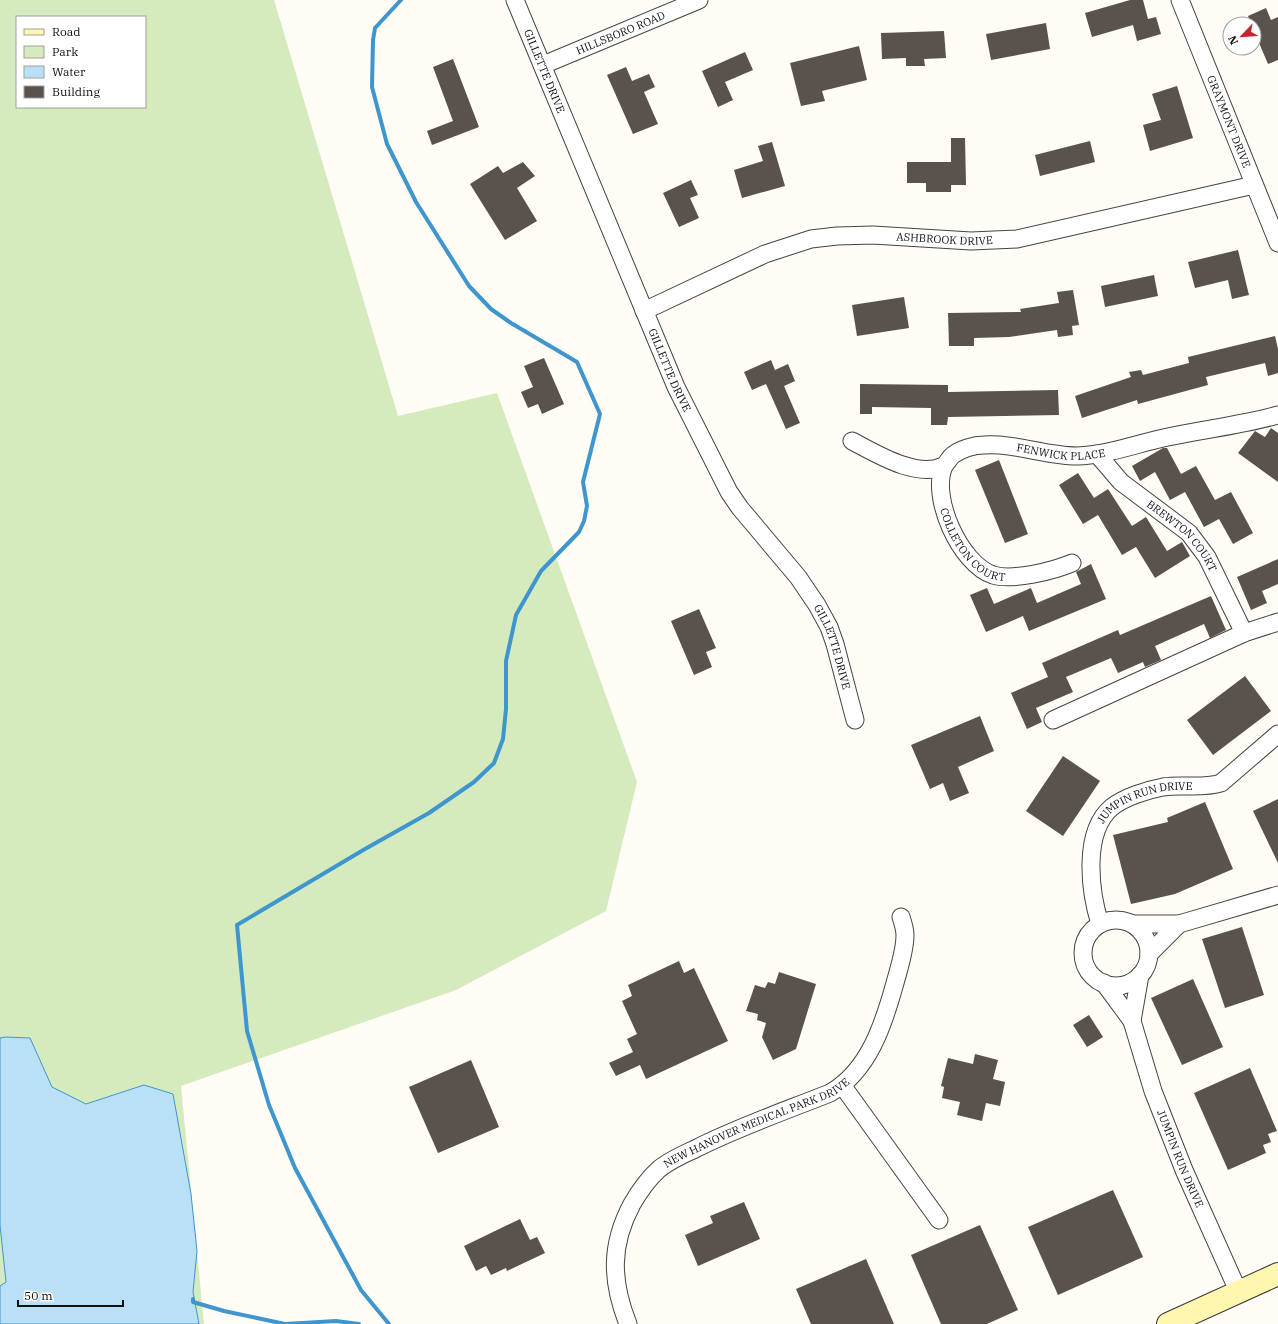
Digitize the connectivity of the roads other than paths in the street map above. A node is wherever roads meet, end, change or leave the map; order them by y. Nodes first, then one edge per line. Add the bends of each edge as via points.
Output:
1 (515, 0) edge
2 (699, 0) edge
3 (1180, 0) edge
4 (543, 65) junction
5 (1254, 185) junction
6 (1278, 242) edge
7 (644, 311) junction
8 (1278, 415) edge
9 (852, 441) dead end
10 (1097, 454) junction
11 (944, 466) junction
12 (1072, 563) dead end
13 (1278, 622) edge
14 (1244, 633) junction
15 (856, 720) dead end
16 (1053, 720) dead end
17 (1278, 734) edge
18 (1278, 895) edge
19 (901, 917) dead end
20 (1100, 924) junction
21 (1133, 924) junction
22 (1179, 924) junction
23 (1149, 954) junction
24 (1140, 975) junction
25 (1104, 983) junction
26 (1132, 1021) junction
27 (842, 1085) junction
28 (939, 1220) dead end
29 (1278, 1274) edge
30 (1239, 1293) junction
31 (628, 1324) edge
32 (1168, 1324) edge

1 - 4 street, GILLETTE DRIVE
2 - 4 street, HILLSBORO ROAD
3 - 5 street, GRAYMONT DRIVE
4 - 7 street, GILLETTE DRIVE
5 - 6 street, GRAYMONT DRIVE
5 - 7 street, ASHBROOK DRIVE via 1017,239 971,242 873,235 810,239 766,254
7 - 15 street, GILLETTE DRIVE via 676,386 729,492 798,577 829,627
8 - 10 street, FENWICK PLACE
9 - 11 street via 895,463 914,468 932,469
10 - 11 street, FENWICK PLACE via 1061,455 1022,447 982,445 962,450 953,455
10 - 14 street, BREWTON COURT via 1121,482 1189,532 1207,557
11 - 12 street, COLLETON COURT via 940,479 947,518 959,543 976,565 994,575 1003,576 1043,573
13 - 14 street
14 - 16 street
17 - 20 street, JUMPIN RUN DRIVE via 1221,783 1203,787 1162,788 1133,797 1111,808 1099,824 1092,853 1092,888
18 - 22 street, JUMPIN RUN DRIVE
19 - 27 street, NEW HANOVER MEDICAL PARK DRIVE via 905,935 900,967 880,1032 870,1050
20 - 21 street, JUMPIN RUN DRIVE via 1116,920
20 - 25 street, JUMPIN RUN DRIVE via 1088,936 1084,953 1088,969
21 - 22 street, JUMPIN RUN DRIVE
21 - 23 street via 1145,936
22 - 23 street, JUMPIN RUN DRIVE
23 - 24 street, JUMPIN RUN DRIVE
24 - 25 street via 1125,984
24 - 26 street, JUMPIN RUN DRIVE
25 - 26 street, JUMPIN RUN DRIVE
26 - 30 street, JUMPIN RUN DRIVE via 1154,1091 1184,1170
27 - 28 street
27 - 31 street, NEW HANOVER MEDICAL PARK DRIVE via 830,1093 706,1143 671,1161 649,1179 627,1215 619,1236 615,1258 617,1288
29 - 30 main road
30 - 32 main road

